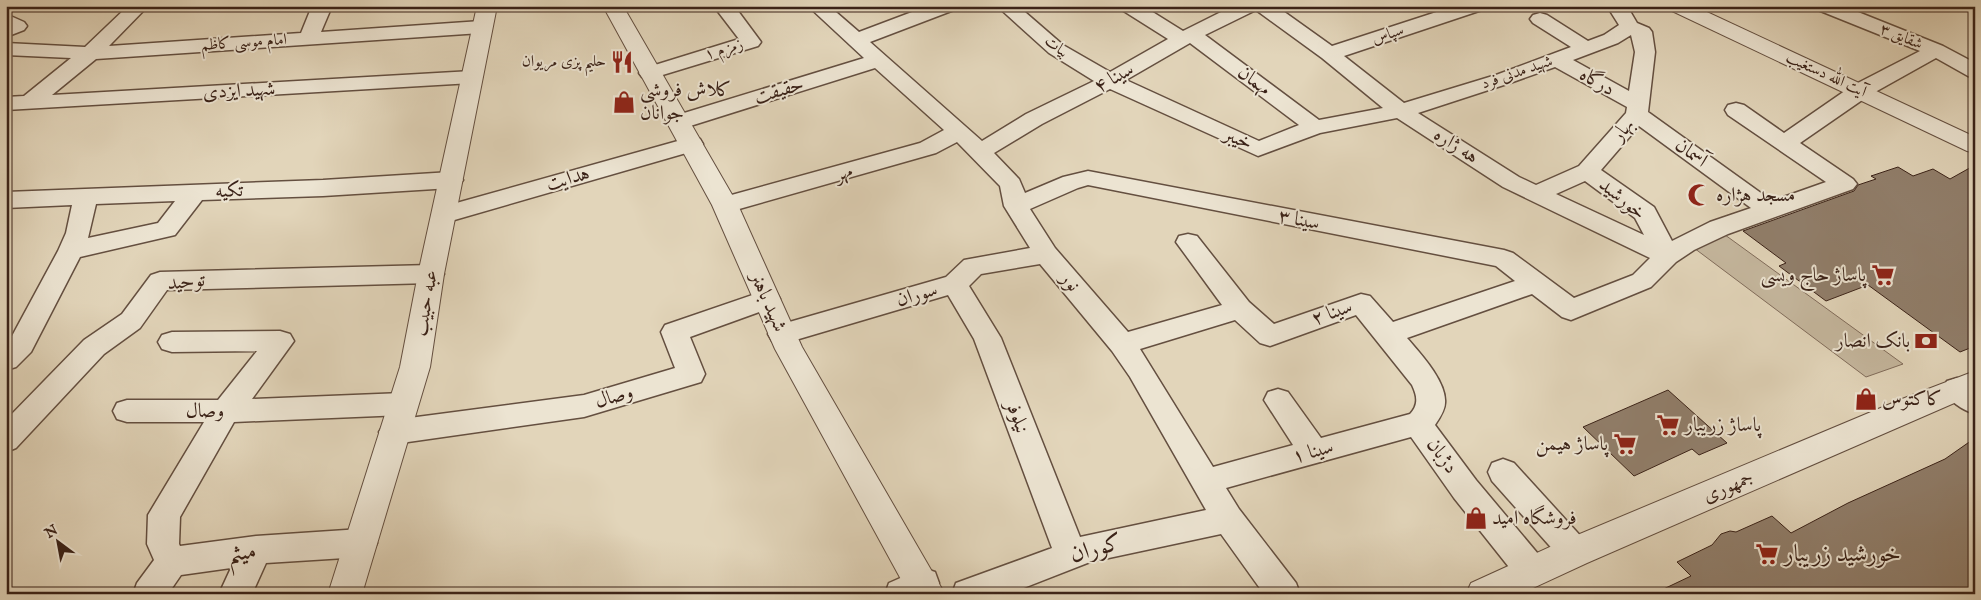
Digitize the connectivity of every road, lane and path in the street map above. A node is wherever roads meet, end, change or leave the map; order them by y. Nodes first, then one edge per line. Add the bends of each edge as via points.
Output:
1 (139, 6) edge
2 (322, 6) edge
3 (613, 6) edge
4 (734, 6) edge
5 (817, 6) edge
6 (947, 6) edge
7 (1006, 6) edge
8 (1130, 6) edge
9 (1249, 6) edge
10 (1263, 6) edge
11 (1617, 6) edge
12 (1825, 6) edge
13 (1467, 7) edge
14 (1692, 9) edge
15 (484, 17) edge
16 (1540, 19) dead end
17 (6, 20) edge
18 (1630, 27) junction
19 (6, 31) edge
20 (1187, 37) junction
21 (308, 38) junction
22 (856, 40) junction
23 (1586, 48) junction
24 (6, 49) edge
25 (1936, 50) junction
26 (90, 53) junction
27 (1329, 54) junction
28 (1556, 59) junction
29 (879, 60) junction
30 (1975, 72) edge
31 (649, 73) junction
32 (472, 77) junction
33 (1110, 81) junction
34 (1860, 91) junction
35 (30, 103) junction
36 (6, 104) edge
37 (1637, 109) junction
38 (1736, 110) dead end
39 (1401, 111) junction
40 (1315, 127) junction
41 (958, 131) junction
42 (685, 133) junction
43 (1784, 143) junction
44 (1975, 146) edge
45 (980, 152) junction
46 (1587, 171) junction
47 (451, 180) junction
48 (196, 192) junction
49 (1536, 194) junction
50 (86, 196) junction
51 (6, 200) edge
52 (725, 205) junction
53 (1016, 206) junction
54 (1769, 210) junction
55 (444, 215) junction
56 (1188, 242) dead end
57 (71, 251) junction
58 (1046, 254) junction
59 (1667, 256) junction
60 (431, 274) junction
61 (956, 284) junction
62 (1537, 284) junction
63 (767, 299) junction
64 (1240, 309) junction
65 (782, 334) junction
66 (1388, 334) junction
67 (172, 342) dead end
68 (1122, 344) junction
69 (6, 360) edge
70 (1969, 392) edge
71 (1278, 400) dead end
72 (404, 404) junction
73 (127, 411) dead end
74 (226, 411) junction
75 (1418, 424) junction
76 (394, 432) junction
77 (6, 440) edge
78 (1313, 451) junction
79 (1503, 472) dead end
80 (1208, 481) junction
81 (1228, 519) junction
82 (361, 543) junction
83 (256, 550) junction
84 (1575, 552) junction
85 (1070, 554) junction
86 (171, 562) junction
87 (1532, 571) junction
88 (918, 590) edge
89 (149, 594) edge
90 (235, 594) edge
91 (345, 594) edge
92 (968, 594) edge
93 (1284, 594) edge
94 (1483, 594) edge

1 - 26 street
2 - 21 street
3 - 31 street, شهید باهنر
4 - 31 street, زمزم ۱ via 726,9 751,42
5 - 22 street, نور
6 - 22 street
7 - 33 street, بیات via 1056,48
8 - 20 street, مهمان
9 - 20 street, سینا ۴
10 - 27 street, هه ژاره
11 - 18 street, بهار
12 - 25 street, شقایق ۳
13 - 27 street, سپاس
14 - 34 street, آیت الله دستغیب
15 - 21 street, امام موسی کاظم
15 - 32 street, عبه حبیب
16 - 23 street
17 - 19 street via 17,26
18 - 23 street, شهید مدنی فرد via 1611,39
18 - 37 street, بهار via 1642,32 1645,52
20 - 33 street, سینا ۴
20 - 40 street, مهمان
21 - 26 street, امام موسی کاظم
22 - 29 street, نور
23 - 28 street, شهید مدنی فرد
24 - 26 street, امام موسی کاظم
25 - 30 street, شقایق ۳
25 - 34 street
26 - 35 street
27 - 39 street, هه ژاره
28 - 37 street, درگاه
28 - 39 street, شهید مدنی فرد
29 - 41 street, نور
29 - 42 street, حقیقت
31 - 42 street, شهید باهنر
32 - 35 street, شهید ایزدی
32 - 47 street, عبه حبیب
33 - 40 street, خیبر via 1258,149
33 - 45 street, سینا ۴ via 1034,119
34 - 43 street
34 - 44 street, آیت الله دستغیب
35 - 36 street, شهید ایزدی
37 - 46 street, بهار
37 - 54 street, آسمان
38 - 43 street
39 - 40 street, خیبر
39 - 49 street, هه ژاره via 1511,182
41 - 45 street, نور
41 - 52 street, مهر via 928,148
42 - 52 street, شهید باهنر
42 - 55 street, هدایت
43 - 54 street via 1845,184
45 - 53 street, نور via 1011,184
46 - 49 street, بهار
46 - 59 street, خورشید via 1645,213
47 - 48 street, تکیه
47 - 55 street, عبه حبیب
48 - 50 street, تکیه
48 - 57 street via 166,229
49 - 59 street, هه ژاره
50 - 51 street, تکیه
50 - 57 street
52 - 63 street, شهید باهنر
53 - 58 street, نور
53 - 62 street, سینا ۳ via 1088,178 1504,259
54 - 59 street via 1719,228
55 - 60 street, عبه حبیب
56 - 64 street
57 - 69 street via 21,345
58 - 61 street, سوران via 973,266
58 - 68 street, نور
59 - 62 street, سینا ۳ via 1642,281 1572,310
60 - 72 street, عبه حبیب via 415,367
60 - 77 street, توحید via 160,281 131,321 87,354
61 - 65 street, سوران
61 - 85 street, نیلوفر via 987,338
62 - 66 street
63 - 65 street, شهید باهنر
63 - 76 street, وصال via 675,332 691,374 584,406
64 - 66 street, سینا ۲ via 1270,336 1360,303
64 - 68 street
65 - 88 street, شهید باهنر
66 - 75 street, دژبان via 1428,387 1431,403
67 - 74 street via 280,341
68 - 80 street, نور
70 - 84 street, جمهوری
71 - 78 street
72 - 74 street, وصال
72 - 76 street, عبه حبیب
73 - 74 street, وصال
74 - 86 street via 164,515 163,544
75 - 78 street, سینا ۱
75 - 87 street, دژبان via 1465,489
76 - 82 street, عبه حبیب
78 - 80 street, سینا ۱
79 - 84 street
80 - 81 street, نور
81 - 85 street, کوران
81 - 93 street, نور
82 - 83 street, میثم
82 - 91 street, عبه حبیب
83 - 86 street, میثم
83 - 90 street
84 - 87 street, جمهوری
85 - 92 street, کوران
86 - 89 street
87 - 94 street, جمهوری

